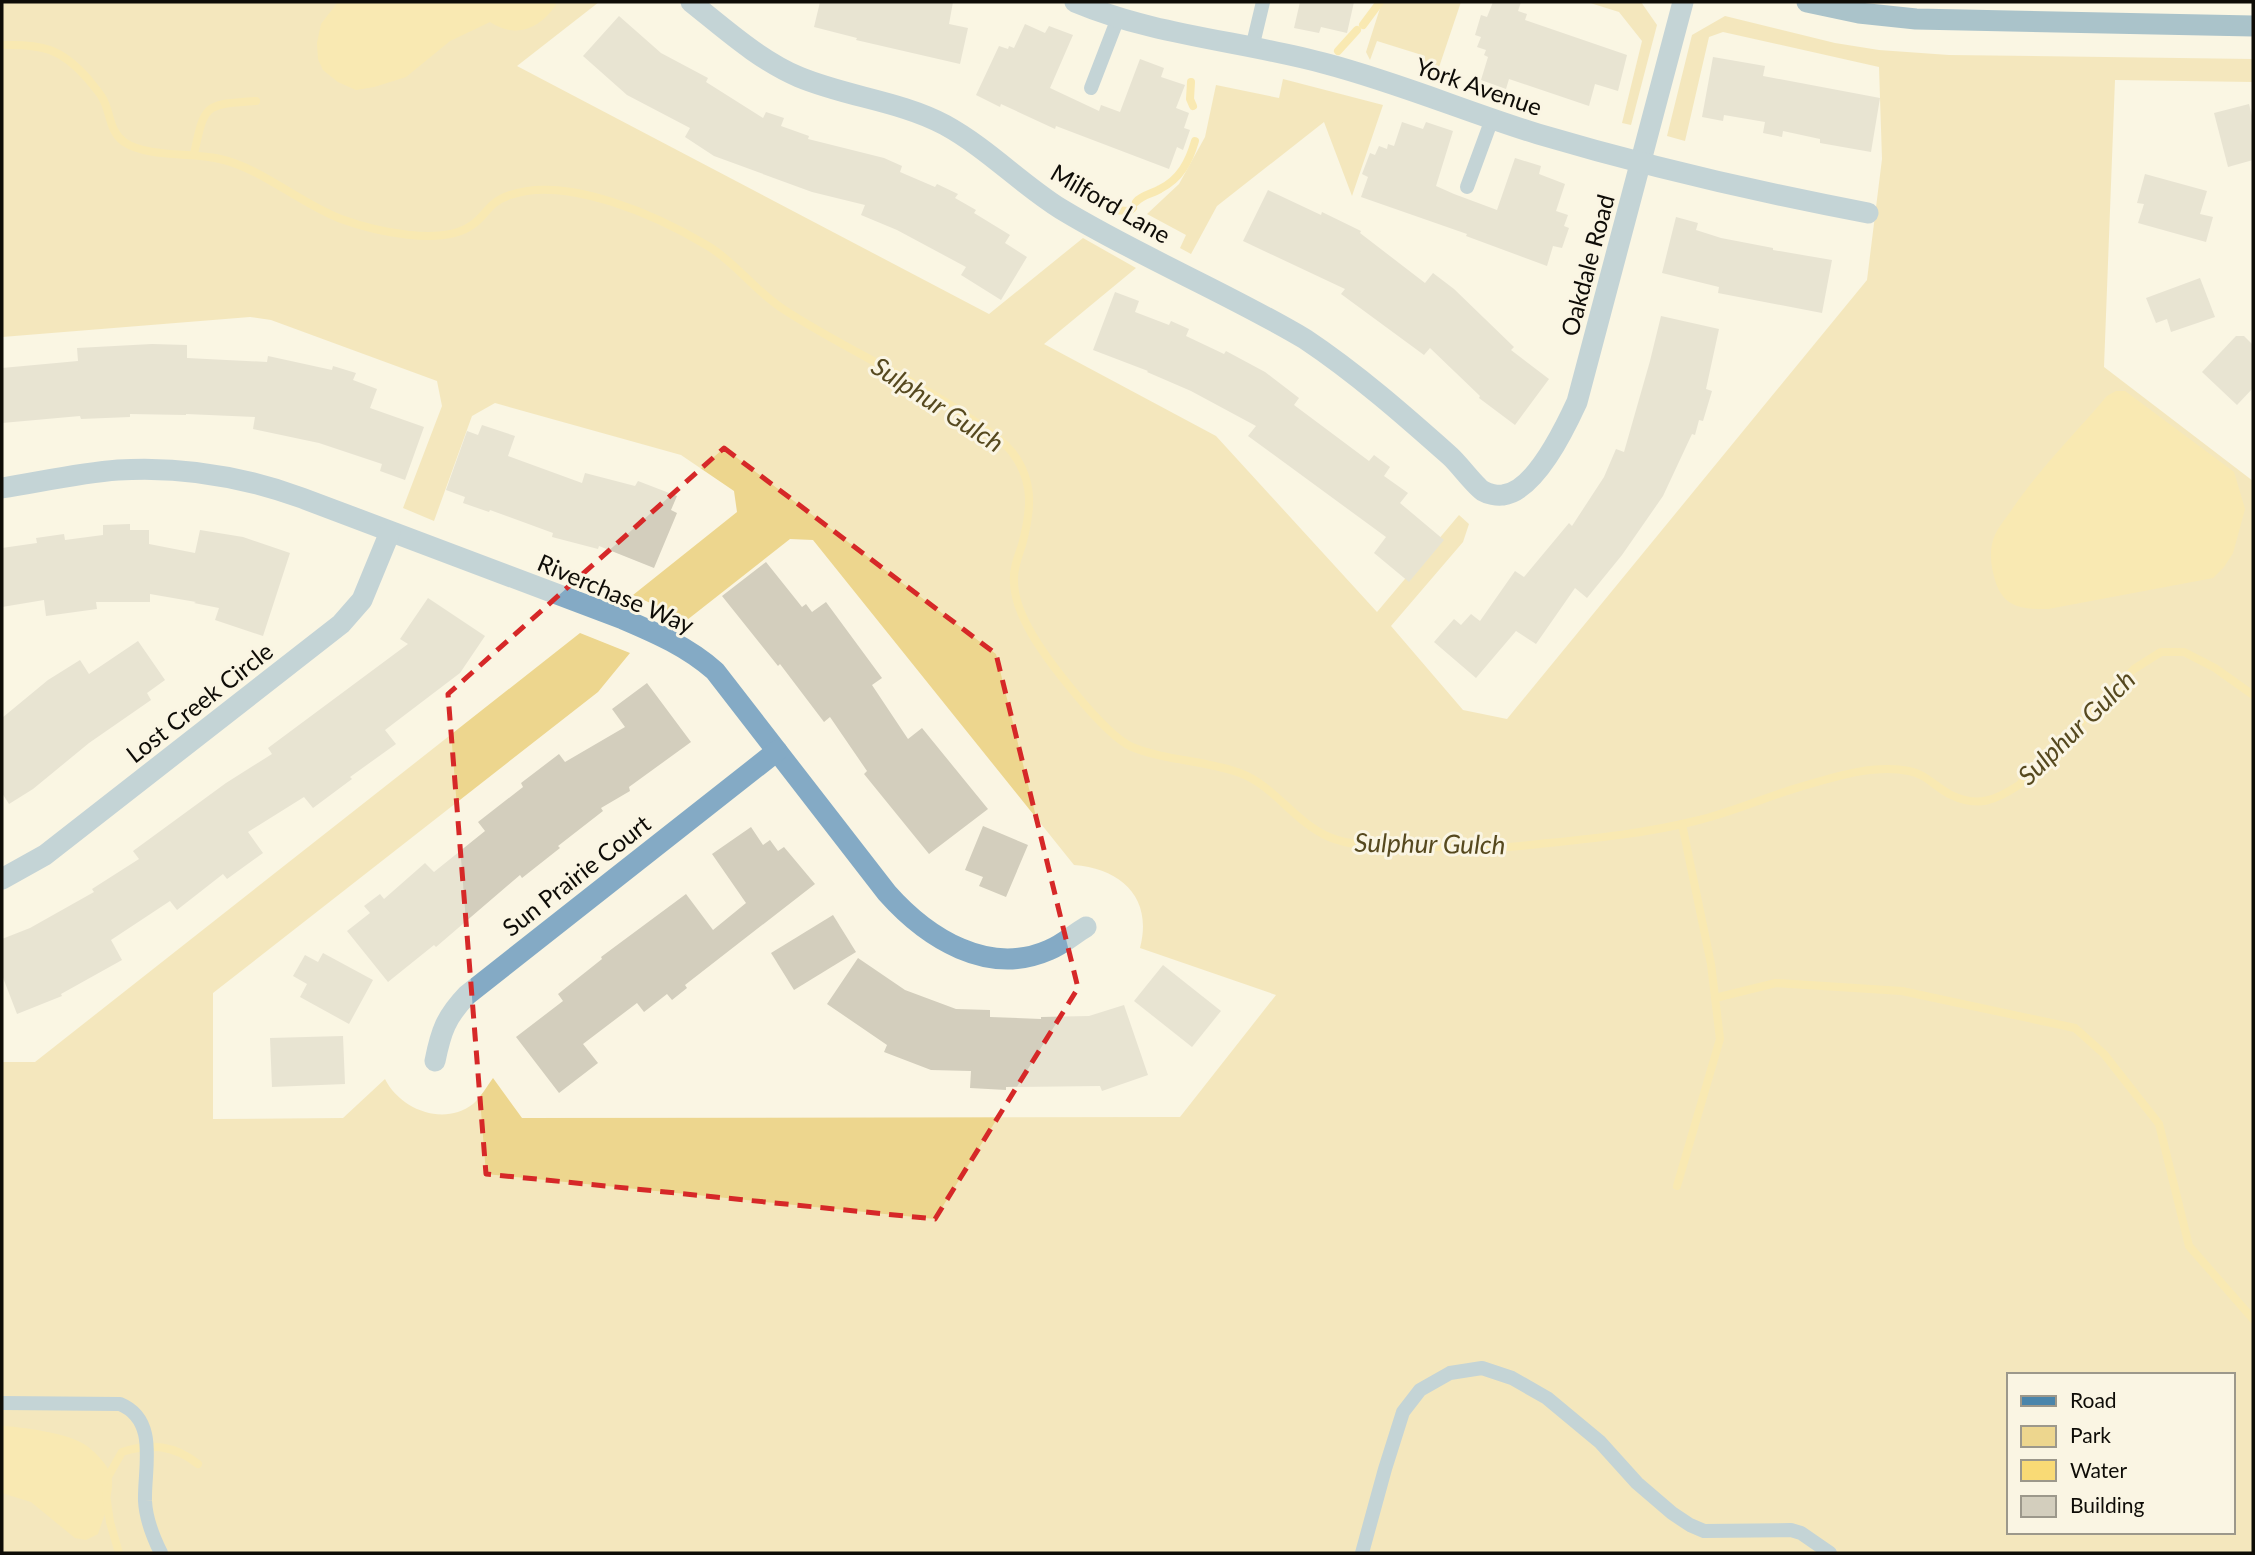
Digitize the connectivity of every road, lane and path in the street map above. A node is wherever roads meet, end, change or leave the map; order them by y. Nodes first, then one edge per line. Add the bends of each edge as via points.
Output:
1 (692, 2) edge
2 (1075, 2) edge
3 (1263, 2) edge
4 (1683, 2) edge
5 (1807, 2) edge
6 (1118, 18) junction
7 (2253, 26) edge
8 (1252, 48) junction
9 (1091, 88) dead end
10 (1492, 119) junction
11 (1642, 162) junction
12 (1466, 187) dead end
13 (1868, 213) dead end
14 (2, 488) edge
15 (1482, 491) joint
16 (390, 532) junction
17 (777, 751) junction
18 (2, 879) edge
19 (1086, 927) dead end
20 (435, 1061) dead end
21 (2, 1403) edge
22 (161, 1553) edge
23 (1362, 1553) edge
24 (1830, 1553) edge

1 - 15 street, Milford Lane via 751,49 798,76 943,124 1062,209 1305,339 1451,457
2 - 6 street, York Avenue
3 - 8 lane
4 - 11 street, Oakdale Road
5 - 7 street via 1916,19
6 - 8 street, York Avenue
6 - 9 lane
8 - 10 street, York Avenue via 1362,74
10 - 11 street, York Avenue
10 - 12 lane
11 - 13 street, York Avenue
11 - 15 street, Oakdale Road via 1584,379 1565,428 1522,487 1503,495
14 - 16 street, Riverchase Way via 118,470 196,473 281,490
16 - 17 street, Riverchase Way via 669,639 715,671
16 - 18 street, Lost Creek Circle via 362,600 341,624 45,855
17 - 19 street, Riverchase Way via 887,894 942,942 985,957 1017,958 1051,950
17 - 20 street, Sun Prairie Court via 467,995 444,1024
21 - 22 lane via 120,1404 130,1408 146,1437 145,1503
23 - 24 lane via 1403,1412 1420,1390 1450,1373 1482,1368 1547,1398 1600,1442 1636,1483 1690,1525 1704,1531 1791,1530

